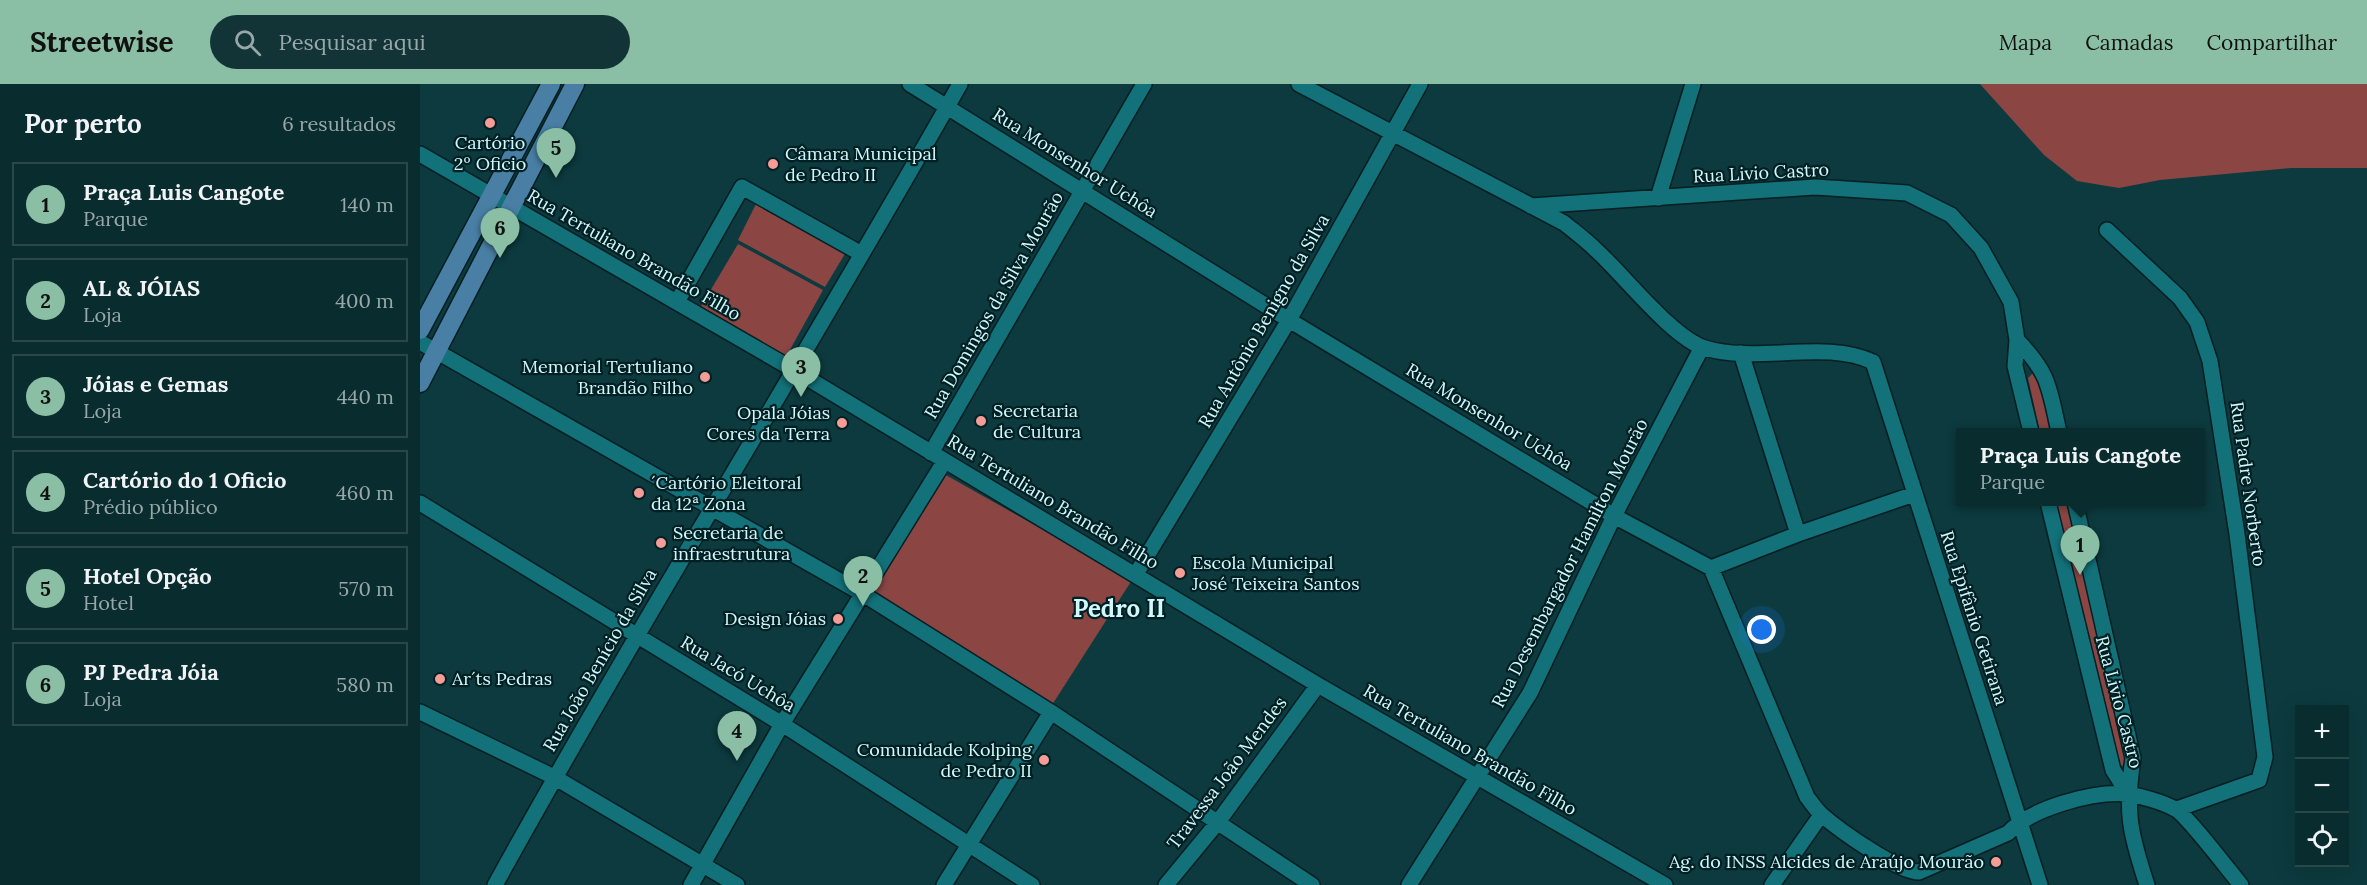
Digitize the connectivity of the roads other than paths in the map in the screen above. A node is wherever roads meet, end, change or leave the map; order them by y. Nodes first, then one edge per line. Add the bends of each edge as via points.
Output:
1 (551, 84) edge
2 (575, 84) edge
3 (910, 84) edge
4 (960, 84) edge
5 (1144, 84) edge
6 (1299, 84) edge
7 (1420, 84) edge
8 (1693, 84) edge
9 (948, 106) junction
10 (1395, 134) junction
11 (420, 154) edge
12 (1082, 191) junction
13 (491, 193) junction
14 (1658, 198) junction
15 (511, 206) junction
16 (1531, 206) junction
17 (2107, 230) dead end
18 (860, 253) junction
19 (677, 302) junction
20 (1289, 320) junction
21 (420, 330) edge
22 (2017, 340) junction
23 (420, 342) edge
24 (1702, 347) junction
25 (437, 352) junction
26 (1741, 353) junction
27 (794, 370) junction
28 (420, 383) edge
29 (2030, 428) edge
30 (2059, 428) edge
31 (937, 457) junction
32 (1914, 494) junction
33 (420, 503) edge
34 (2049, 506) edge
35 (2076, 506) edge
36 (710, 509) junction
37 (1614, 516) junction
38 (1798, 534) junction
39 (1711, 568) junction
40 (1136, 574) junction
41 (863, 594) junction
42 (638, 636) junction
43 (1318, 684) junction
44 (420, 712) edge
45 (1051, 712) junction
46 (782, 724) junction
47 (554, 777) junction
48 (1477, 777) junction
49 (2128, 794) junction
50 (2177, 809) junction
51 (1821, 815) junction
52 (1218, 822) junction
53 (2018, 822) junction
54 (967, 846) junction
55 (702, 864) junction
56 (1921, 879) edge
57 (495, 885) edge
58 (691, 885) edge
59 (737, 885) edge
60 (944, 885) edge
61 (1032, 885) edge
62 (1166, 885) edge
63 (1312, 885) edge
64 (1409, 885) edge
65 (1665, 885) edge
66 (1772, 885) edge
67 (2040, 885) edge
68 (2147, 885) edge
69 (2241, 885) edge

1 - 13 main road
2 - 15 main road
3 - 9 street, Rua Monsenhor Uchôa
4 - 9 street, Rua João Benício da Silva
5 - 12 street, Rua Domingos da Silva Mourão
6 - 10 street
7 - 10 street, Rua Antônio Benigno da Silva
8 - 14 street
9 - 12 street, Rua Monsenhor Uchôa
9 - 18 street, Rua João Benício da Silva
10 - 16 street
10 - 20 street, Rua Antônio Benigno da Silva
11 - 13 street, Rua Tertuliano Brandão Filho
12 - 20 street, Rua Monsenhor Uchôa
12 - 31 street, Rua Domingos da Silva Mourão
13 - 15 street, Rua Tertuliano Brandão Filho
13 - 21 main road
14 - 16 street, Rua Livio Castro
14 - 22 street, Rua Livio Castro via 1815,187 1907,193 1951,215 1980,248 2011,302
15 - 19 street, Rua Tertuliano Brandão Filho
15 - 25 main road
16 - 24 street via 1564,224 1597,250 1666,320
17 - 50 street, Rua Padre Norberto via 2180,298 2197,322 2210,362 2265,757 2259,780
18 - 19 street via 742,188
18 - 27 street, Rua João Benício da Silva
19 - 27 street, Rua Tertuliano Brandão Filho
20 - 37 street, Rua Monsenhor Uchôa
20 - 40 street, Rua Antônio Benigno da Silva
22 - 29 street, Rua Livio Castro via 2015,366
22 - 30 street via 2038,362 2048,381
23 - 25 street
24 - 26 street
24 - 37 street, Rua Desembargador Hamilton Mourão
25 - 28 main road
25 - 36 street
26 - 32 street, Rua Epifânio Getirana via 1854,354 1873,363
26 - 38 street
27 - 31 street, Rua Tertuliano Brandão Filho
27 - 36 street, Rua João Benício da Silva
31 - 40 street, Rua Tertuliano Brandão Filho
31 - 41 street, Rua Domingos da Silva Mourão
32 - 38 street
32 - 53 street, Rua Epifânio Getirana
33 - 42 street, Rua Jacó Uchôa
34 - 49 street, Rua Livio Castro via 2113,770
35 - 49 street, Rua Livio Castro via 2133,758
36 - 41 street
36 - 42 street, Rua João Benício da Silva
37 - 39 street, Rua Monsenhor Uchôa
37 - 48 street, Rua Desembargador Hamilton Mourão via 1535,683
38 - 39 street
39 - 51 street via 1799,780
40 - 43 street, Rua Tertuliano Brandão Filho
41 - 45 street
41 - 46 street, Rua Domingos da Silva Mourão
42 - 46 street, Rua Jacó Uchôa
42 - 47 street, Rua João Benício da Silva
43 - 48 street, Rua Tertuliano Brandão Filho
43 - 52 street, Travessa João Mendes
44 - 47 street
45 - 52 street
45 - 54 street
46 - 54 street, Rua Jacó Uchôa
46 - 55 street, Rua Domingos da Silva Mourão
47 - 55 street
47 - 57 street, Rua João Benício da Silva
48 - 64 street, Rua Desembargador Hamilton Mourão
48 - 65 street, Rua Tertuliano Brandão Filho
49 - 50 street
49 - 53 street via 2095,796 2039,811
49 - 68 street via 2130,832
50 - 69 street
51 - 56 street
51 - 66 street
52 - 62 street, Travessa João Mendes
52 - 63 street
53 - 56 street via 2008,833
53 - 67 street, Rua Epifânio Getirana
54 - 60 street
54 - 61 street, Rua Jacó Uchôa
55 - 58 street, Rua Domingos da Silva Mourão
55 - 59 street

